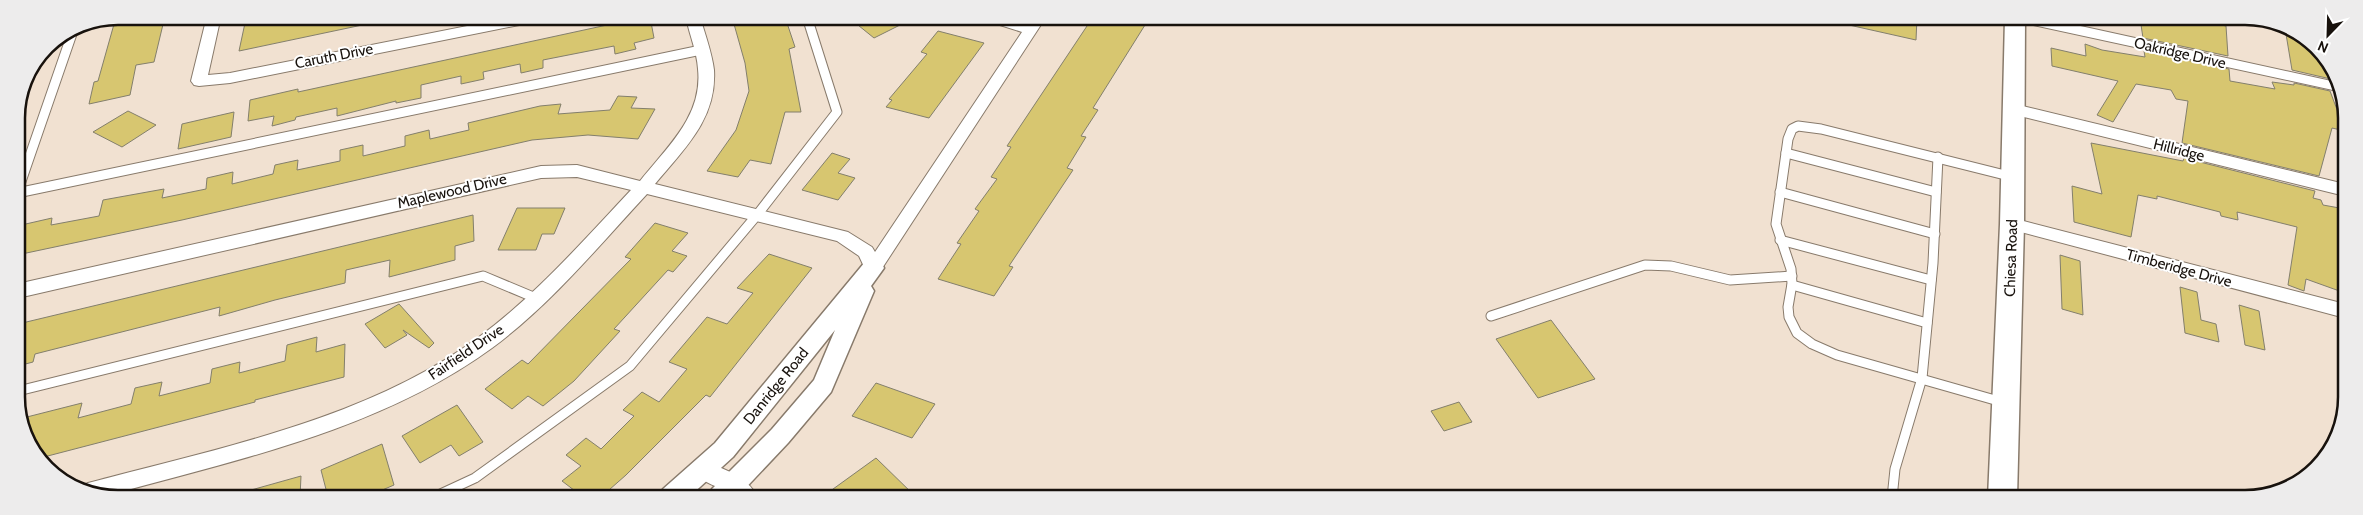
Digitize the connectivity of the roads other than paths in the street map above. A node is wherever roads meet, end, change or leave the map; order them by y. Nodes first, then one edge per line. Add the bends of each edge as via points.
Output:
1 (212, 25) edge
2 (494, 25) edge
3 (695, 25) edge
4 (810, 25) edge
5 (1034, 25) edge
6 (2015, 25) edge
7 (2055, 25) edge
8 (71, 37) edge
9 (701, 50) junction
10 (2332, 87) edge
11 (2014, 109) junction
12 (1786, 153) junction
13 (1938, 157) junction
14 (25, 170) edge
15 (2013, 177) junction
16 (644, 187) junction
17 (2338, 188) edge
18 (25, 191) edge
19 (1780, 192) junction
20 (1936, 192) junction
21 (757, 215) junction
22 (2012, 224) junction
23 (1935, 234) junction
24 (1780, 240) junction
25 (873, 268) junction
26 (1792, 280) junction
27 (1931, 280) junction
28 (25, 289) edge
29 (538, 299) junction
30 (2338, 309) edge
31 (1491, 316) dead end
32 (1927, 323) junction
33 (1922, 378) junction
34 (25, 389) edge
35 (2006, 403) junction
36 (703, 470) junction
37 (102, 488) edge
38 (449, 490) edge
39 (680, 490) edge
40 (730, 490) edge
41 (736, 490) edge
42 (1893, 490) edge
43 (2002, 490) edge

1 - 2 street, Caruth Drive via 199,81 230,78
3 - 9 street, Fairfield Drive
4 - 21 lane via 837,112
5 - 25 street, Danridge Road
6 - 11 main road, Chiesa Road
7 - 10 street, Oakridge Drive
8 - 14 lane
9 - 16 street, Fairfield Drive via 706,69 704,102 692,128
9 - 18 lane
11 - 15 main road, Chiesa Road
11 - 17 street, Hillridge
12 - 13 lane via 1792,129 1808,126
12 - 19 lane
12 - 20 lane
13 - 15 lane
13 - 20 lane
15 - 22 main road, Chiesa Road
16 - 21 street, Maplewood Drive
16 - 28 street, Maplewood Drive via 577,171 541,172
16 - 29 street, Fairfield Drive
19 - 23 lane
19 - 24 lane via 1776,224
20 - 23 lane
21 - 25 street, Maplewood Drive via 842,236 866,252
21 - 38 lane via 630,366 475,478
22 - 30 street, Timberidge Drive
22 - 35 main road, Chiesa Road
23 - 27 lane
24 - 26 lane
24 - 27 lane
25 - 36 street, Danridge Road via 724,450
25 - 41 street, Danridge Road via 823,385
26 - 31 lane via 1726,279 1670,264 1645,265
26 - 32 lane
26 - 33 lane via 1788,308 1798,335 1837,356
27 - 32 lane
29 - 34 lane via 483,276
29 - 37 street, Fairfield Drive via 485,343 423,381 362,411 278,440
32 - 33 lane
33 - 35 lane
33 - 42 lane via 1895,469
35 - 43 main road, Chiesa Road
36 - 39 street, Danridge Road
36 - 40 street

